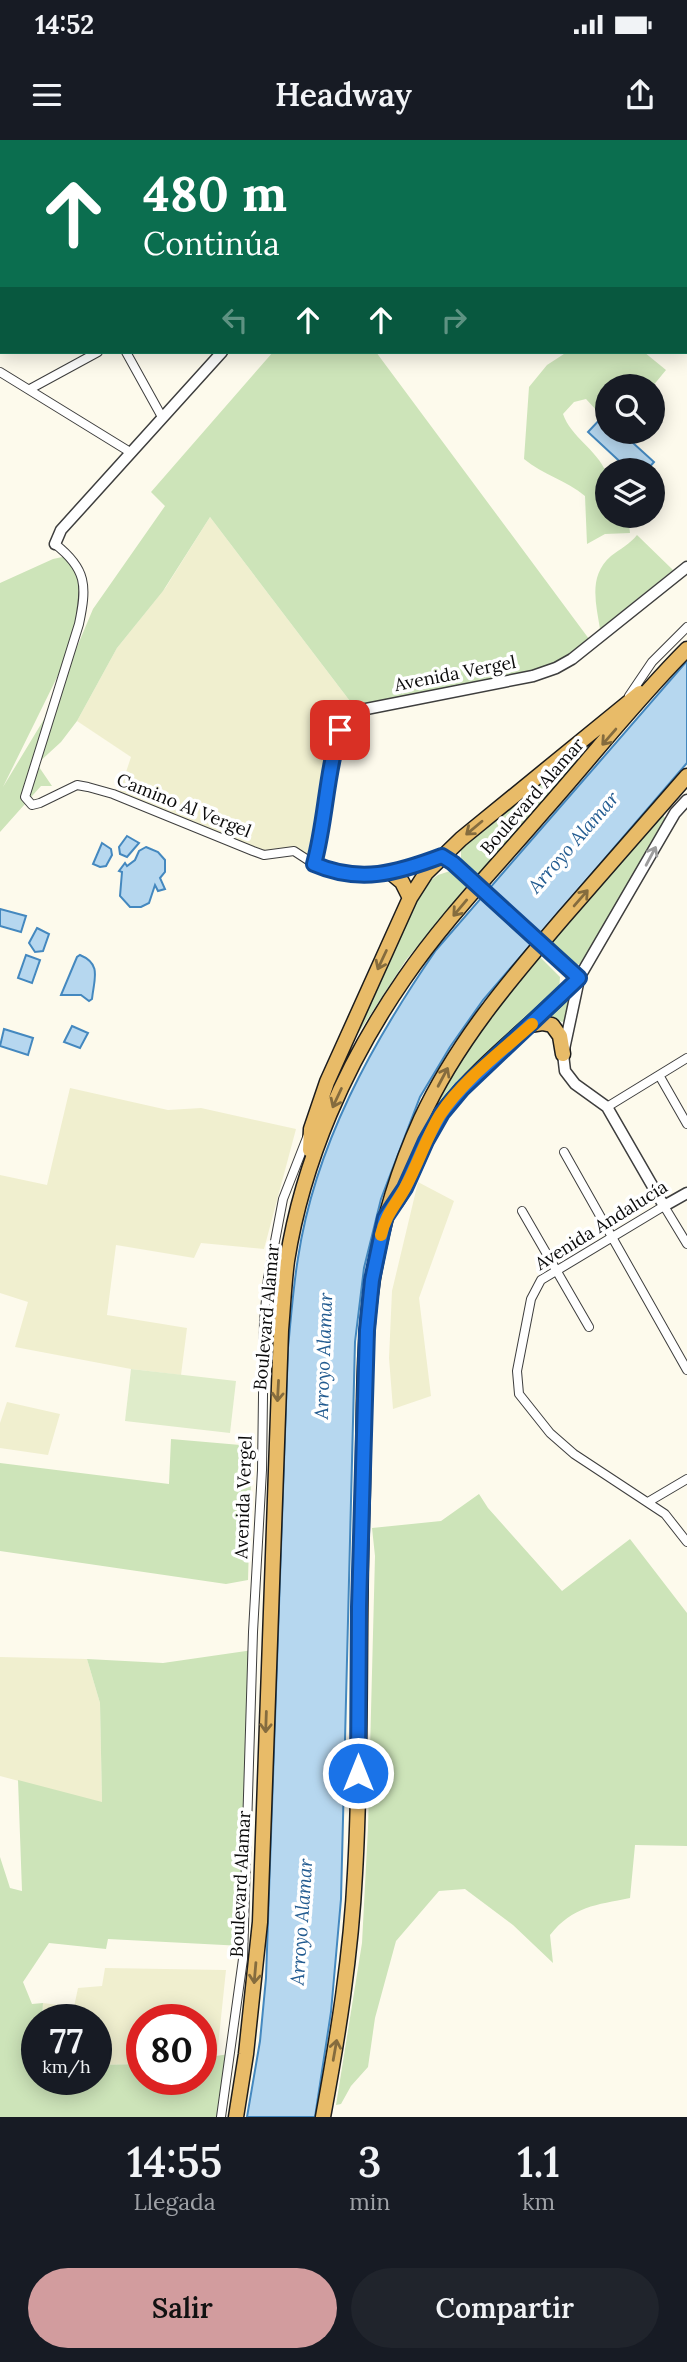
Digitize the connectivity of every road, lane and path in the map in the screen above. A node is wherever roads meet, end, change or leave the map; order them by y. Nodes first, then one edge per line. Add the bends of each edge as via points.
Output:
1 (94, 354) edge
2 (127, 354) edge
3 (220, 354) edge
4 (0, 372) edge
5 (30, 389) junction
6 (162, 417) junction
7 (130, 452) junction
8 (55, 544) joint
9 (687, 567) edge
10 (687, 627) edge
11 (687, 649) edge
12 (661, 678) junction
13 (624, 704) junction
14 (687, 776) edge
15 (687, 800) edge
16 (447, 859) junction
17 (314, 864) junction
18 (390, 872) junction
19 (410, 898) junction
20 (575, 973) junction
21 (530, 1025) junction
22 (563, 1054) junction
23 (687, 1058) edge
24 (659, 1075) junction
25 (607, 1107) junction
26 (687, 1124) edge
27 (311, 1129) junction
28 (564, 1153) dead end
29 (310, 1167) junction
30 (687, 1193) edge
31 (664, 1206) junction
32 (522, 1211) dead end
33 (385, 1218) junction
34 (612, 1238) junction
35 (687, 1244) edge
36 (557, 1269) junction
37 (589, 1327) dead end
38 (687, 1370) edge
39 (687, 1479) edge
40 (648, 1502) junction
41 (687, 1542) edge
42 (260, 1922) junction
43 (243, 1959) junction
44 (221, 2117) edge
45 (236, 2117) edge
46 (323, 2117) edge

1 - 5 street
2 - 6 street
3 - 6 street
4 - 5 street
5 - 7 street
6 - 7 street
7 - 8 street via 61,530
8 - 17 street, Camino Al Vergel via 76,565 85,595 25,797 32,804 40,803 77,785 88,787 264,855 294,851
9 - 17 street, Avenida Vergel via 556,668 356,711 340,730 336,744
10 - 13 street via 652,662
11 - 12 highway, Boulevard Alamar
12 - 13 highway
12 -> 29 highway, Boulevard Alamar via 466,900 404,978 351,1068
13 -> 16 highway
33 -> 14 highway via 422,1117 474,1028 505,985
20 -> 15 street
16 - 18 street, Camino Al Vergel
16 - 19 highway via 426,873
16 - 20 street, bridge
17 - 18 street, Camino Al Vergel via 353,875
18 - 19 highway
19 -> 27 highway via 327,1082
20 - 21 highway
20 - 22 street
21 - 22 highway via 552,1025 560,1036
21 - 33 highway via 442,1113
22 - 25 street via 570,1078
23 - 24 street
24 - 25 street
24 - 26 street
25 - 31 street
27 - 29 highway
27 - 43 street, Avenida Vergel via 276,1226 264,1321
28 - 34 street
29 -> 42 highway, Boulevard Alamar via 287,1262 281,1330
30 - 31 street, Avenida Andalucía
31 - 34 street, Avenida Andalucía
31 - 35 street
32 - 36 street
46 -> 33 highway via 341,2018 353,1906 367,1330
34 - 36 street, Avenida Andalucía
34 - 38 street
36 - 37 street
36 - 40 street, Avenida Andalucía via 541,1280 531,1299 517,1370 519,1394 540,1423 574,1454
39 - 40 street
40 - 41 street via 665,1514
42 - 43 street
42 -> 45 highway, Boulevard Alamar
43 - 44 street

